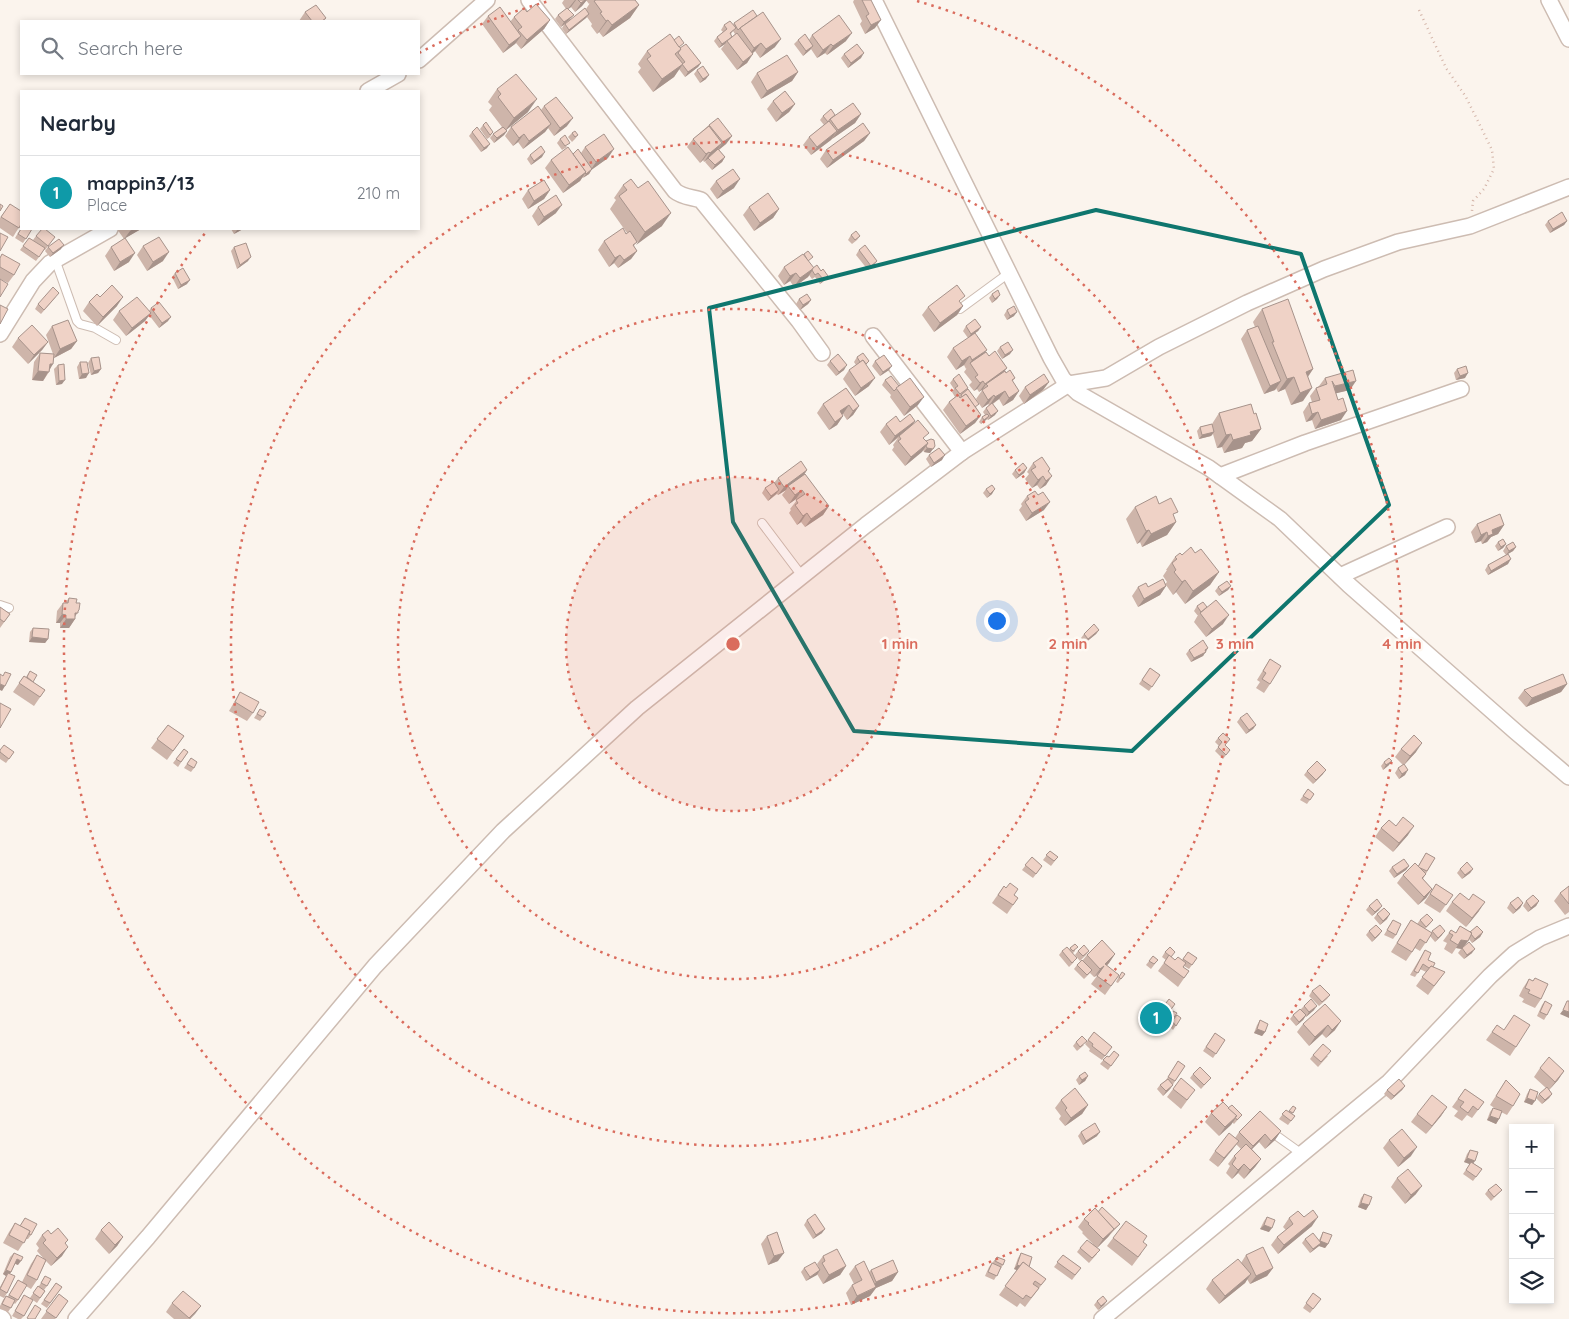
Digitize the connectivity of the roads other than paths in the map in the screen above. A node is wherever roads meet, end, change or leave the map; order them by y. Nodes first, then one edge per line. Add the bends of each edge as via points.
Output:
1 (487, 0) edge
2 (529, 0) edge
3 (874, 0) edge
4 (1549, 0) edge
5 (1569, 39) edge
6 (420, 59) edge
7 (396, 75) edge
8 (370, 90) edge
9 (1569, 187) edge
10 (108, 230) edge
11 (55, 259) junction
12 (1009, 273) junction
13 (960, 309) edge
14 (0, 334) edge
15 (873, 336) dead end
16 (116, 340) dead end
17 (822, 353) dead end
18 (1069, 384) junction
19 (1461, 389) dead end
20 (962, 452) junction
21 (1220, 476) junction
22 (762, 523) dead end
23 (1447, 527) dead end
24 (802, 576) junction
25 (1340, 576) junction
26 (0, 605) edge
27 (10, 608) dead end
28 (1567, 773) edge
29 (1569, 926) edge
30 (1269, 1130) edge
31 (1302, 1154) junction
32 (0, 1316) edge
33 (3, 1319) edge
34 (76, 1319) edge
35 (1102, 1319) edge

1 - 6 street
2 - 17 street via 674,191 681,196 701,200
3 - 12 street
4 - 5 street
7 - 8 street
9 - 18 street via 1470,226 1398,242 1324,269 1247,303 1106,378
10 - 11 street
11 - 14 street via 33,281
11 - 16 lane via 77,321
12 - 13 lane
12 - 18 street via 1051,358
15 - 20 street
18 - 20 street
18 - 21 street via 1078,393
19 - 21 street
20 - 24 street
21 - 25 street via 1280,519
22 - 24 lane
23 - 25 street
24 - 34 street via 637,708 503,830 375,966 148,1238
25 - 28 street
26 - 27 lane
29 - 31 street via 1514,954 1389,1082
30 - 31 lane
31 - 35 street
32 - 33 street

